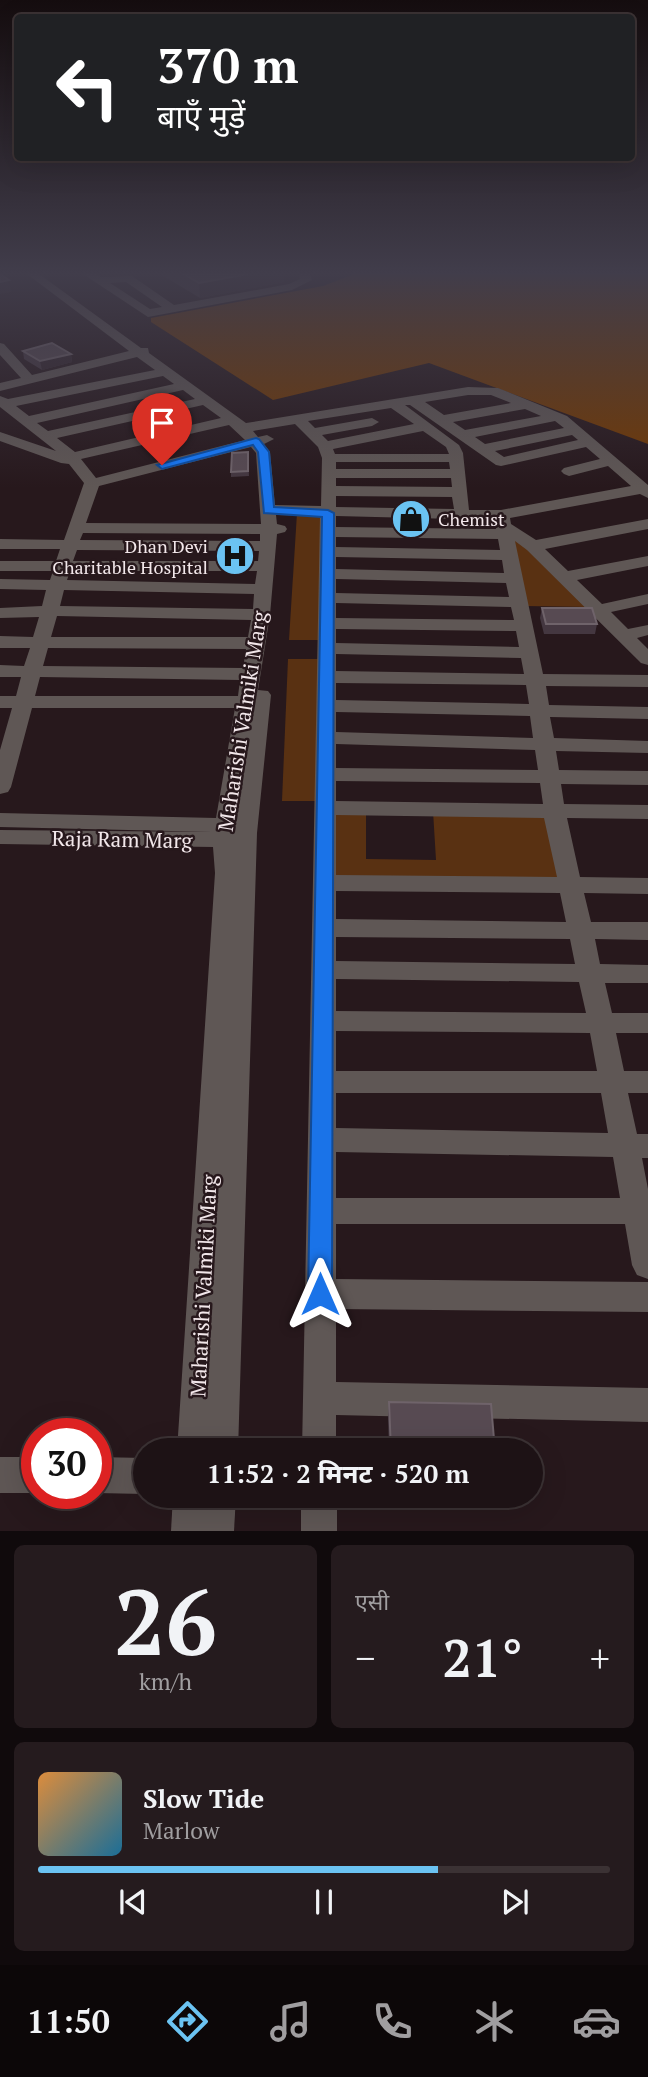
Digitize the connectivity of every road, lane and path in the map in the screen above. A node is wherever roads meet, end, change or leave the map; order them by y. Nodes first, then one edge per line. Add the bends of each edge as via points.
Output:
1 (133, 345) edge
2 (134, 345) edge
3 (0, 347) edge
4 (141, 351) junction
5 (163, 372) junction
6 (29, 379) junction
7 (184, 386) junction
8 (0, 387) edge
9 (205, 401) junction
10 (414, 401) junction
11 (3, 402) edge
12 (393, 404) junction
13 (525, 404) junction
14 (408, 416) junction
15 (555, 417) junction
16 (441, 420) junction
17 (26, 421) junction
18 (424, 428) junction
19 (575, 430) junction
20 (251, 431) junction
21 (464, 435) junction
22 (0, 436) edge
23 (45, 436) junction
24 (591, 442) junction
25 (21, 444) junction
26 (483, 449) junction
27 (0, 453) edge
28 (75, 461) junction
29 (612, 461) junction
30 (456, 466) junction
31 (569, 471) dead end
32 (92, 484) junction
33 (646, 491) edge
34 (458, 492) junction
35 (324, 499) junction
36 (462, 515) junction
37 (648, 524) edge
38 (273, 525) junction
39 (73, 536) junction
40 (508, 542) junction
41 (0, 544) edge
42 (533, 546) junction
43 (648, 561) edge
44 (0, 566) edge
45 (265, 566) junction
46 (60, 575) junction
47 (563, 577) junction
48 (0, 584) edge
49 (262, 589) junction
50 (648, 599) edge
51 (518, 602) junction
52 (598, 610) junction
53 (50, 611) junction
54 (0, 613) edge
55 (261, 615) junction
56 (327, 623) junction
57 (523, 626) junction
58 (648, 630) edge
59 (625, 635) junction
60 (0, 642) edge
61 (40, 642) junction
62 (254, 643) junction
63 (326, 648) junction
64 (527, 653) junction
65 (648, 659) edge
66 (0, 671) edge
67 (31, 671) junction
68 (250, 674) junction
69 (326, 677) junction
70 (534, 680) junction
71 (648, 681) edge
72 (0, 702) edge
73 (247, 702) junction
74 (22, 703) junction
75 (326, 706) junction
76 (540, 710) junction
77 (648, 713) edge
78 (8, 729) edge
79 (325, 738) junction
80 (546, 744) junction
81 (648, 747) edge
82 (325, 774) junction
83 (550, 775) junction
84 (1, 777) edge
85 (648, 778) edge
86 (325, 808) junction
87 (555, 810) junction
88 (648, 812) edge
89 (0, 820) edge
90 (232, 833) junction
91 (0, 837) edge
92 (324, 883) junction
93 (570, 885) junction
94 (648, 886) edge
95 (324, 928) junction
96 (580, 930) junction
97 (648, 931) edge
98 (323, 970) junction
99 (591, 973) junction
100 (648, 974) edge
101 (324, 1021) junction
102 (601, 1023) junction
103 (648, 1023) edge
104 (323, 1082) junction
105 (612, 1082) junction
106 (648, 1082) edge
107 (322, 1140) junction
108 (636, 1146) edge
109 (321, 1210) junction
110 (643, 1211) edge
111 (648, 1265) edge
112 (320, 1294) junction
113 (648, 1297) edge
114 (319, 1398) junction
115 (648, 1405) edge
116 (195, 1438) edge
117 (221, 1438) edge
118 (319, 1438) edge
119 (0, 1475) edge
120 (21, 1475) edge
121 (190, 1508) edge
122 (217, 1508) edge
123 (319, 1508) edge
124 (189, 1531) edge
125 (216, 1531) edge
126 (319, 1531) edge

1 - 4 street
2 - 4 street
3 - 6 street
4 - 5 street
4 - 6 street
4 - 20 street
5 - 7 street
5 - 11 street
6 - 8 street
7 - 9 street
7 - 17 street
9 - 20 street
9 - 23 street
10 - 12 street
10 - 13 street via 482,390
10 - 16 street
11 - 17 street
12 - 14 street
12 - 35 street
13 - 15 street
13 - 16 street
14 - 18 street
14 - 35 street
15 - 19 street
15 - 21 street
16 - 21 street
17 - 23 street
18 - 30 street via 452,445
18 - 35 street
19 - 24 street
19 - 26 street
20 - 28 street
20 - 32 street
20 - 35 street
20 - 38 street, Maharishi Valmiki Marg via 263,452
21 - 26 street
22 - 25 street
23 - 28 street
24 - 26 street via 501,462
24 - 29 street
25 - 27 street
25 - 28 street
28 - 32 street
29 - 31 street
29 - 33 street
30 - 34 street
30 - 35 street
32 - 39 street
33 - 40 street
34 - 35 street
34 - 36 street
35 - 36 street
35 - 38 street
35 - 40 street
35 - 40 street
35 - 51 street
35 - 56 street
36 - 40 street
37 - 42 street
38 - 39 street
38 - 45 street, Maharishi Valmiki Marg
38 - 90 street, Maharishi Valmiki Marg
39 - 41 street
39 - 46 street
40 - 42 street
40 - 51 street
42 - 47 street
43 - 47 street
44 - 46 street
45 - 46 street
45 - 49 street, Maharishi Valmiki Marg
46 - 48 street
46 - 49 street
46 - 53 street
47 - 52 street
49 - 55 street, Maharishi Valmiki Marg
50 - 52 street
51 - 57 street
52 - 59 street
53 - 54 street
53 - 55 street
53 - 61 street
55 - 62 street, Maharishi Valmiki Marg
56 - 57 street
56 - 63 street
57 - 64 street
58 - 59 street
59 - 65 street
60 - 61 street
61 - 62 street
61 - 67 street
62 - 68 street, Maharishi Valmiki Marg
63 - 64 street
63 - 69 street
64 - 70 street
66 - 67 street
67 - 68 street
67 - 74 street
68 - 73 street, Maharishi Valmiki Marg
69 - 70 street
69 - 75 street
70 - 71 street
70 - 76 street
72 - 74 street
73 - 74 street
73 - 90 street, Maharishi Valmiki Marg
74 - 78 street
75 - 76 street
75 - 79 street
76 - 77 street
76 - 80 street
78 - 84 street
79 - 80 street
79 - 82 street
80 - 81 street
80 - 83 street
82 - 83 street
82 - 86 street
83 - 85 street
83 - 87 street
86 - 87 street
86 - 92 street
87 - 88 street
87 - 93 street
89 - 90 street, Raja Ram Marg
90 - 91 street, Raja Ram Marg
90 - 116 street, Maharishi Valmiki Marg
90 - 117 street, Maharishi Valmiki Marg via 230,1281
92 - 93 street
92 - 95 street
93 - 94 street
93 - 96 street
95 - 96 street
95 - 98 street
96 - 97 street
96 - 99 street
98 - 99 street
98 - 101 street
99 - 100 street
99 - 102 street
101 - 102 street
101 - 104 street
102 - 103 street
102 - 105 street
104 - 105 street
104 - 107 street
105 - 106 street
105 - 108 street
107 - 108 street
107 - 109 street
108 - 110 street
109 - 110 street
109 - 112 street
110 - 111 street
112 - 113 street
112 - 114 street
114 - 115 street
114 - 118 street
119 - 120 street
121 - 124 street
122 - 125 street
123 - 126 street

